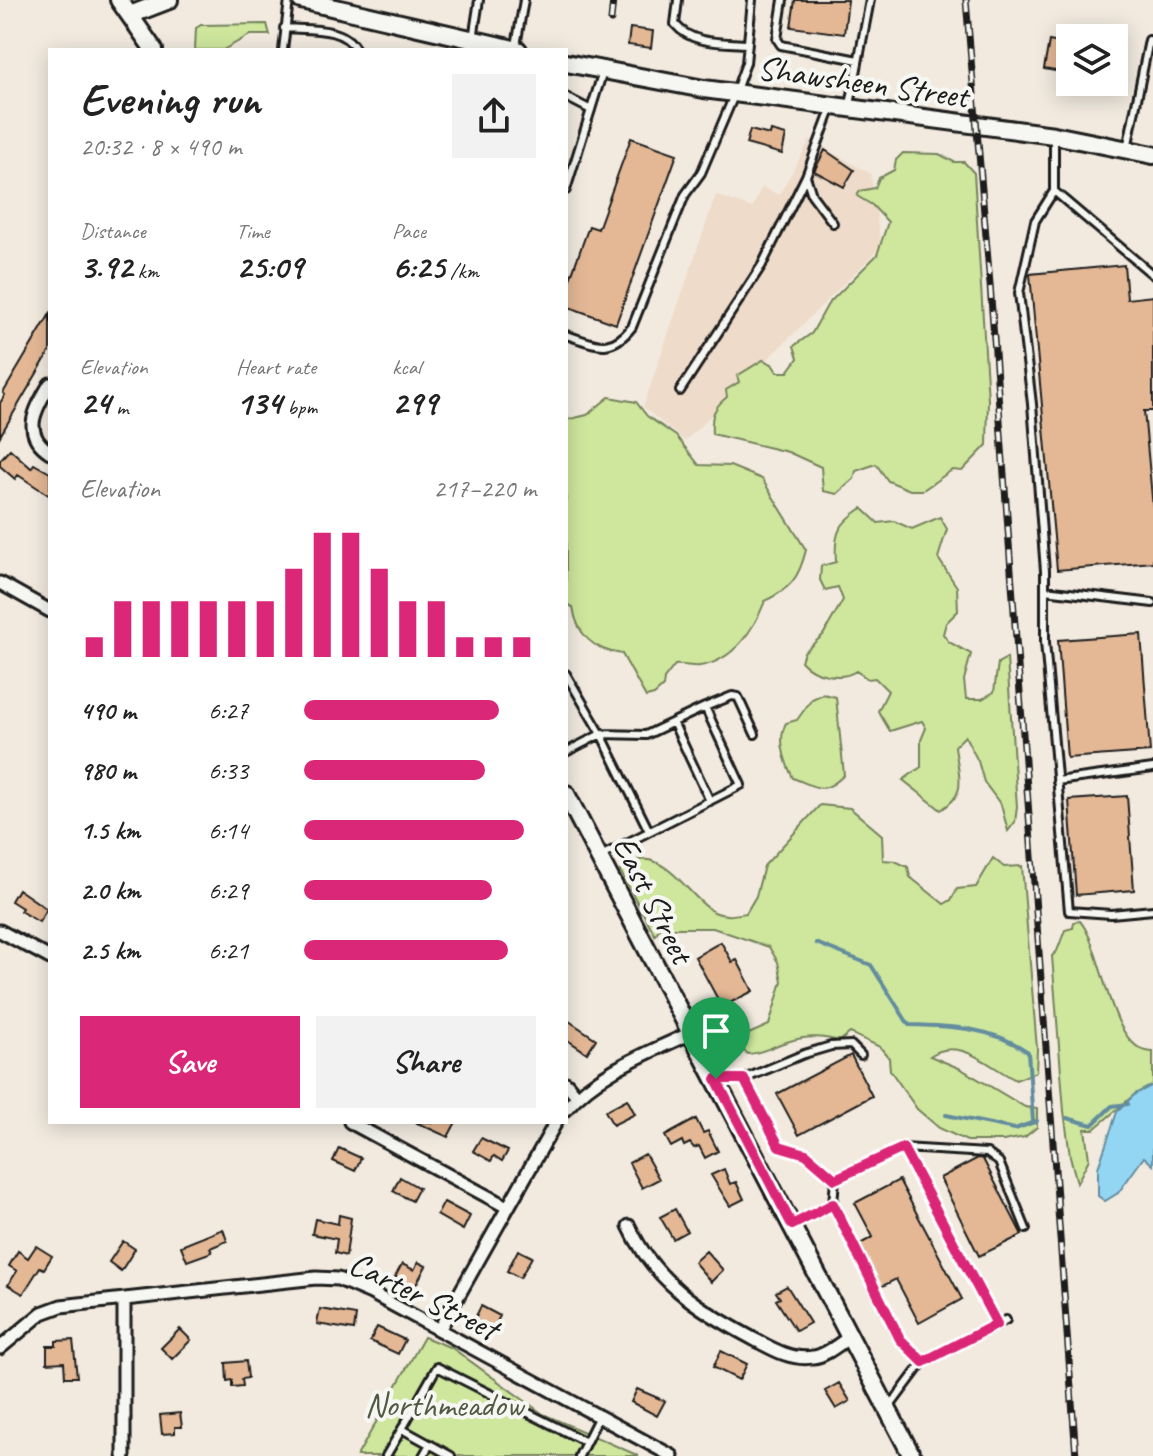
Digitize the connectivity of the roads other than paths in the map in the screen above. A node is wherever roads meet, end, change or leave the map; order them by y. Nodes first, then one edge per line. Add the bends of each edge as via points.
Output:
1 (119, 0) edge
2 (169, 0) edge
3 (289, 0) edge
4 (301, 0) edge
5 (479, 0) edge
6 (524, 0) edge
7 (678, 0) edge
8 (752, 0) edge
9 (783, 0) edge
10 (870, 0) edge
11 (327, 2) edge
12 (355, 5) edge
13 (130, 15) junction
14 (284, 28) junction
15 (473, 39) junction
16 (1149, 40) dead end
17 (747, 44) junction
18 (153, 48) edge
19 (282, 48) edge
20 (355, 48) edge
21 (509, 48) edge
22 (517, 48) edge
23 (858, 60) junction
24 (568, 63) edge
25 (603, 71) junction
26 (735, 93) junction
27 (568, 98) edge
28 (841, 108) junction
29 (591, 110) junction
30 (1054, 135) junction
31 (1127, 149) junction
32 (1153, 155) edge
33 (806, 176) junction
34 (568, 184) edge
35 (1054, 191) junction
36 (833, 223) dead end
37 (1153, 275) edge
38 (568, 336) edge
39 (48, 388) edge
40 (680, 391) dead end
41 (48, 450) edge
42 (0, 583) edge
43 (1045, 590) junction
44 (1153, 603) edge
45 (48, 610) edge
46 (568, 677) edge
47 (705, 707) junction
48 (673, 722) junction
49 (601, 734) junction
50 (755, 734) dead end
51 (568, 751) edge
52 (1153, 768) edge
53 (1057, 781) junction
54 (568, 798) edge
55 (710, 801) junction
56 (649, 831) junction
57 (598, 858) junction
58 (1153, 910) edge
59 (0, 931) edge
60 (48, 957) edge
61 (691, 1033) junction
62 (861, 1055) dead end
63 (716, 1079) junction
64 (744, 1079) junction
65 (568, 1085) edge
66 (577, 1096) junction
67 (568, 1107) edge
68 (354, 1124) edge
69 (555, 1124) edge
70 (903, 1148) junction
71 (835, 1179) junction
72 (833, 1204) junction
73 (507, 1207) junction
74 (792, 1225) junction
75 (629, 1226) dead end
76 (1026, 1229) dead end
77 (124, 1301) junction
78 (1006, 1320) dead end
79 (997, 1324) junction
80 (439, 1330) junction
81 (851, 1336) junction
82 (0, 1348) edge
83 (923, 1362) junction
84 (888, 1409) junction
85 (599, 1416) junction
86 (403, 1427) junction
87 (586, 1442) junction
88 (430, 1444) junction
89 (124, 1456) edge
90 (386, 1456) edge
91 (423, 1456) edge
92 (451, 1456) edge
93 (579, 1456) edge
94 (672, 1456) edge
95 (912, 1456) edge

1 - 13 main road
2 - 13 main road
3 - 14 lane
4 - 11 main road
5 - 15 lane
6 - 22 lane
7 - 17 lane via 675,24 683,35
8 - 17 lane
9 - 23 lane via 777,39 781,45
10 - 23 lane
11 - 12 main road
12 - 15 main road
13 - 18 main road
14 - 19 lane
14 - 20 lane via 342,35
15 - 21 main road
16 - 31 lane
17 - 26 lane
23 - 28 lane
24 - 25 main road, Shawsheen Street
25 - 26 main road, Shawsheen Street
25 - 29 lane
26 - 28 main road, Shawsheen Street
26 - 38 lane via 701,173 685,195 632,327 621,342 603,346
27 - 29 lane
28 - 30 main road, Shawsheen Street
28 - 33 lane
29 - 34 lane
30 - 31 main road, Shawsheen Street
30 - 35 lane
31 - 32 main road, Shawsheen Street
33 - 36 lane via 812,195
33 - 40 lane via 762,265
35 - 37 lane
35 - 43 lane via 1035,221 1019,293
39 - 41 street via 32,427
42 - 45 street
43 - 44 lane
43 - 53 lane
46 - 49 lane
47 - 48 lane
47 - 50 lane via 738,697
47 - 55 lane via 741,785
48 - 49 lane via 646,735
48 - 55 lane
49 - 51 lane
49 - 56 lane
52 - 53 lane
53 - 58 lane via 1069,911
54 - 57 main road, East Street
55 - 56 lane
56 - 57 lane
57 - 61 main road, East Street
59 - 60 street
61 - 63 main road, East Street
61 - 66 street
62 - 64 lane via 851,1045 831,1046
63 - 64 lane
63 - 74 main road, East Street
64 - 71 lane via 779,1146 806,1154
65 - 66 street
66 - 67 street
68 - 73 street
69 - 73 street
70 - 71 lane
70 - 76 lane via 987,1153 999,1162
70 - 79 lane
71 - 72 lane
72 - 74 lane
72 - 83 lane via 900,1339
73 - 80 street
74 - 81 main road, East Street
75 - 81 street via 640,1251 687,1301 770,1348 816,1358
77 - 80 street, Carter Street via 328,1278 350,1283
77 - 82 street, Carter Street via 49,1309
77 - 89 street
78 - 79 lane
79 - 83 lane
80 - 85 street, Carter Street
81 - 84 main road, East Street
83 - 84 lane
84 - 95 main road, East Street
85 - 87 lane
85 - 94 street, Carter Street
86 - 87 lane via 437,1367
86 - 88 lane
86 - 90 lane
87 - 93 lane
88 - 91 lane
88 - 92 lane

